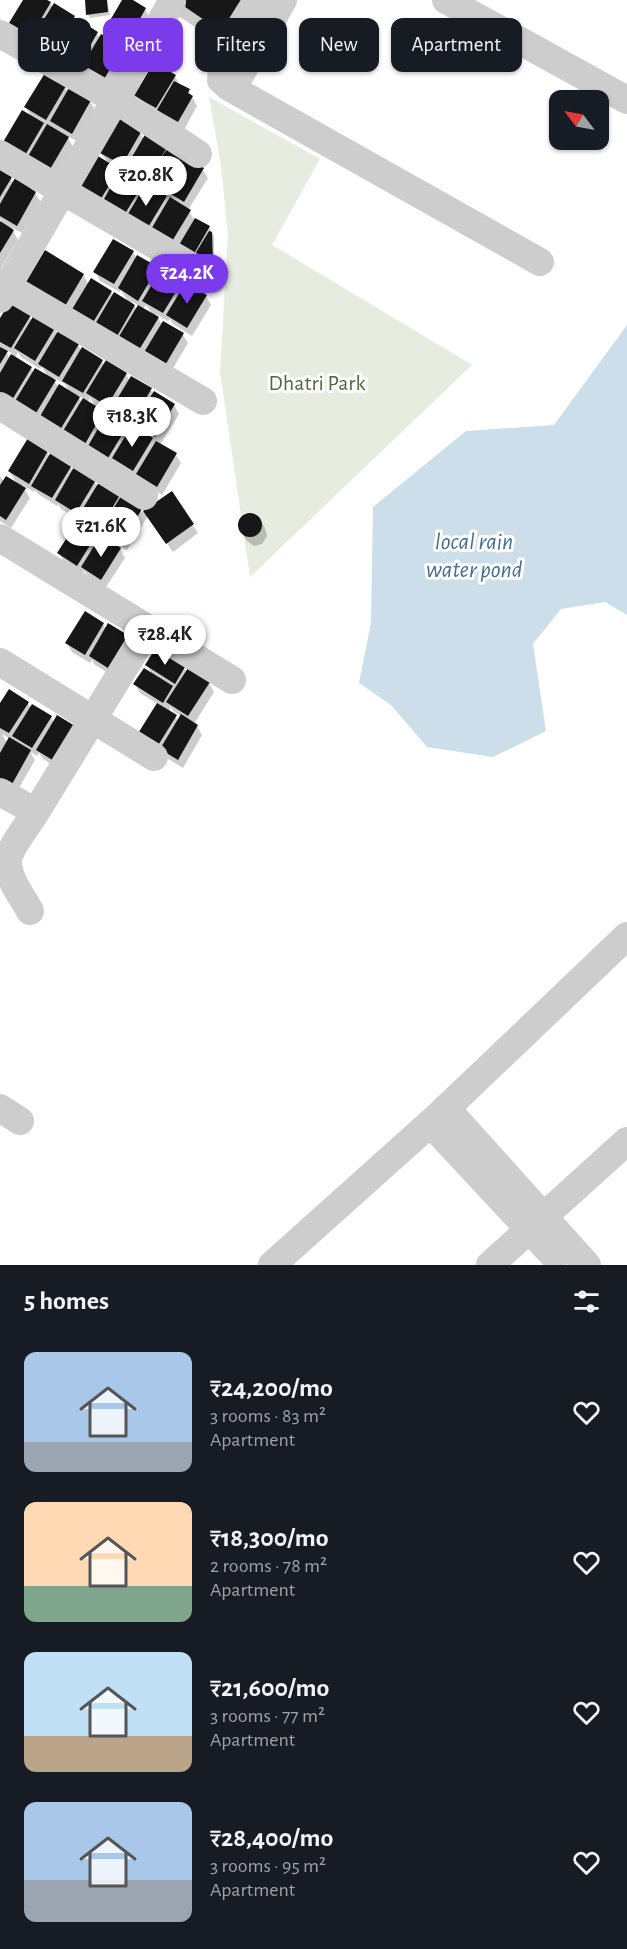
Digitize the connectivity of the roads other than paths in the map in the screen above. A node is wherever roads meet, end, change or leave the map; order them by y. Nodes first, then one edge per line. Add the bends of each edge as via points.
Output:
1 (257, 0) edge
2 (283, 0) edge
3 (446, 0) edge
4 (163, 4) edge
5 (0, 34) edge
6 (229, 87) junction
7 (116, 100) junction
8 (627, 100) edge
9 (0, 154) edge
10 (198, 154) dead end
11 (63, 191) junction
12 (540, 262) dead end
13 (213, 279) dead end
14 (3, 289) edge
15 (203, 401) dead end
16 (0, 405) edge
17 (144, 496) dead end
18 (0, 538) edge
19 (147, 629) junction
20 (0, 662) edge
21 (232, 680) dead end
22 (93, 718) junction
23 (154, 757) dead end
24 (0, 792) edge
25 (36, 812) junction
26 (30, 911) dead end
27 (627, 936) edge
28 (438, 1116) junction
29 (627, 1141) edge
30 (537, 1223) junction
31 (272, 1265) edge
32 (490, 1265) edge
33 (563, 1265) edge
34 (587, 1265) edge

1 - 6 street via 221,67 220,80
2 - 6 street via 235,84
3 - 8 street
4 - 7 street
5 - 7 street
6 - 12 street
7 - 10 street
7 - 11 street
9 - 11 street
11 - 13 street
11 - 14 street
14 - 15 street
16 - 17 street
18 - 19 street
19 - 21 street
19 - 22 street
20 - 22 street
22 - 23 street
22 - 25 street
24 - 25 street
25 - 26 street via 7,862
27 - 28 street
28 - 30 street
28 - 31 street
29 - 30 street
30 - 32 street
30 - 33 street
30 - 34 street

